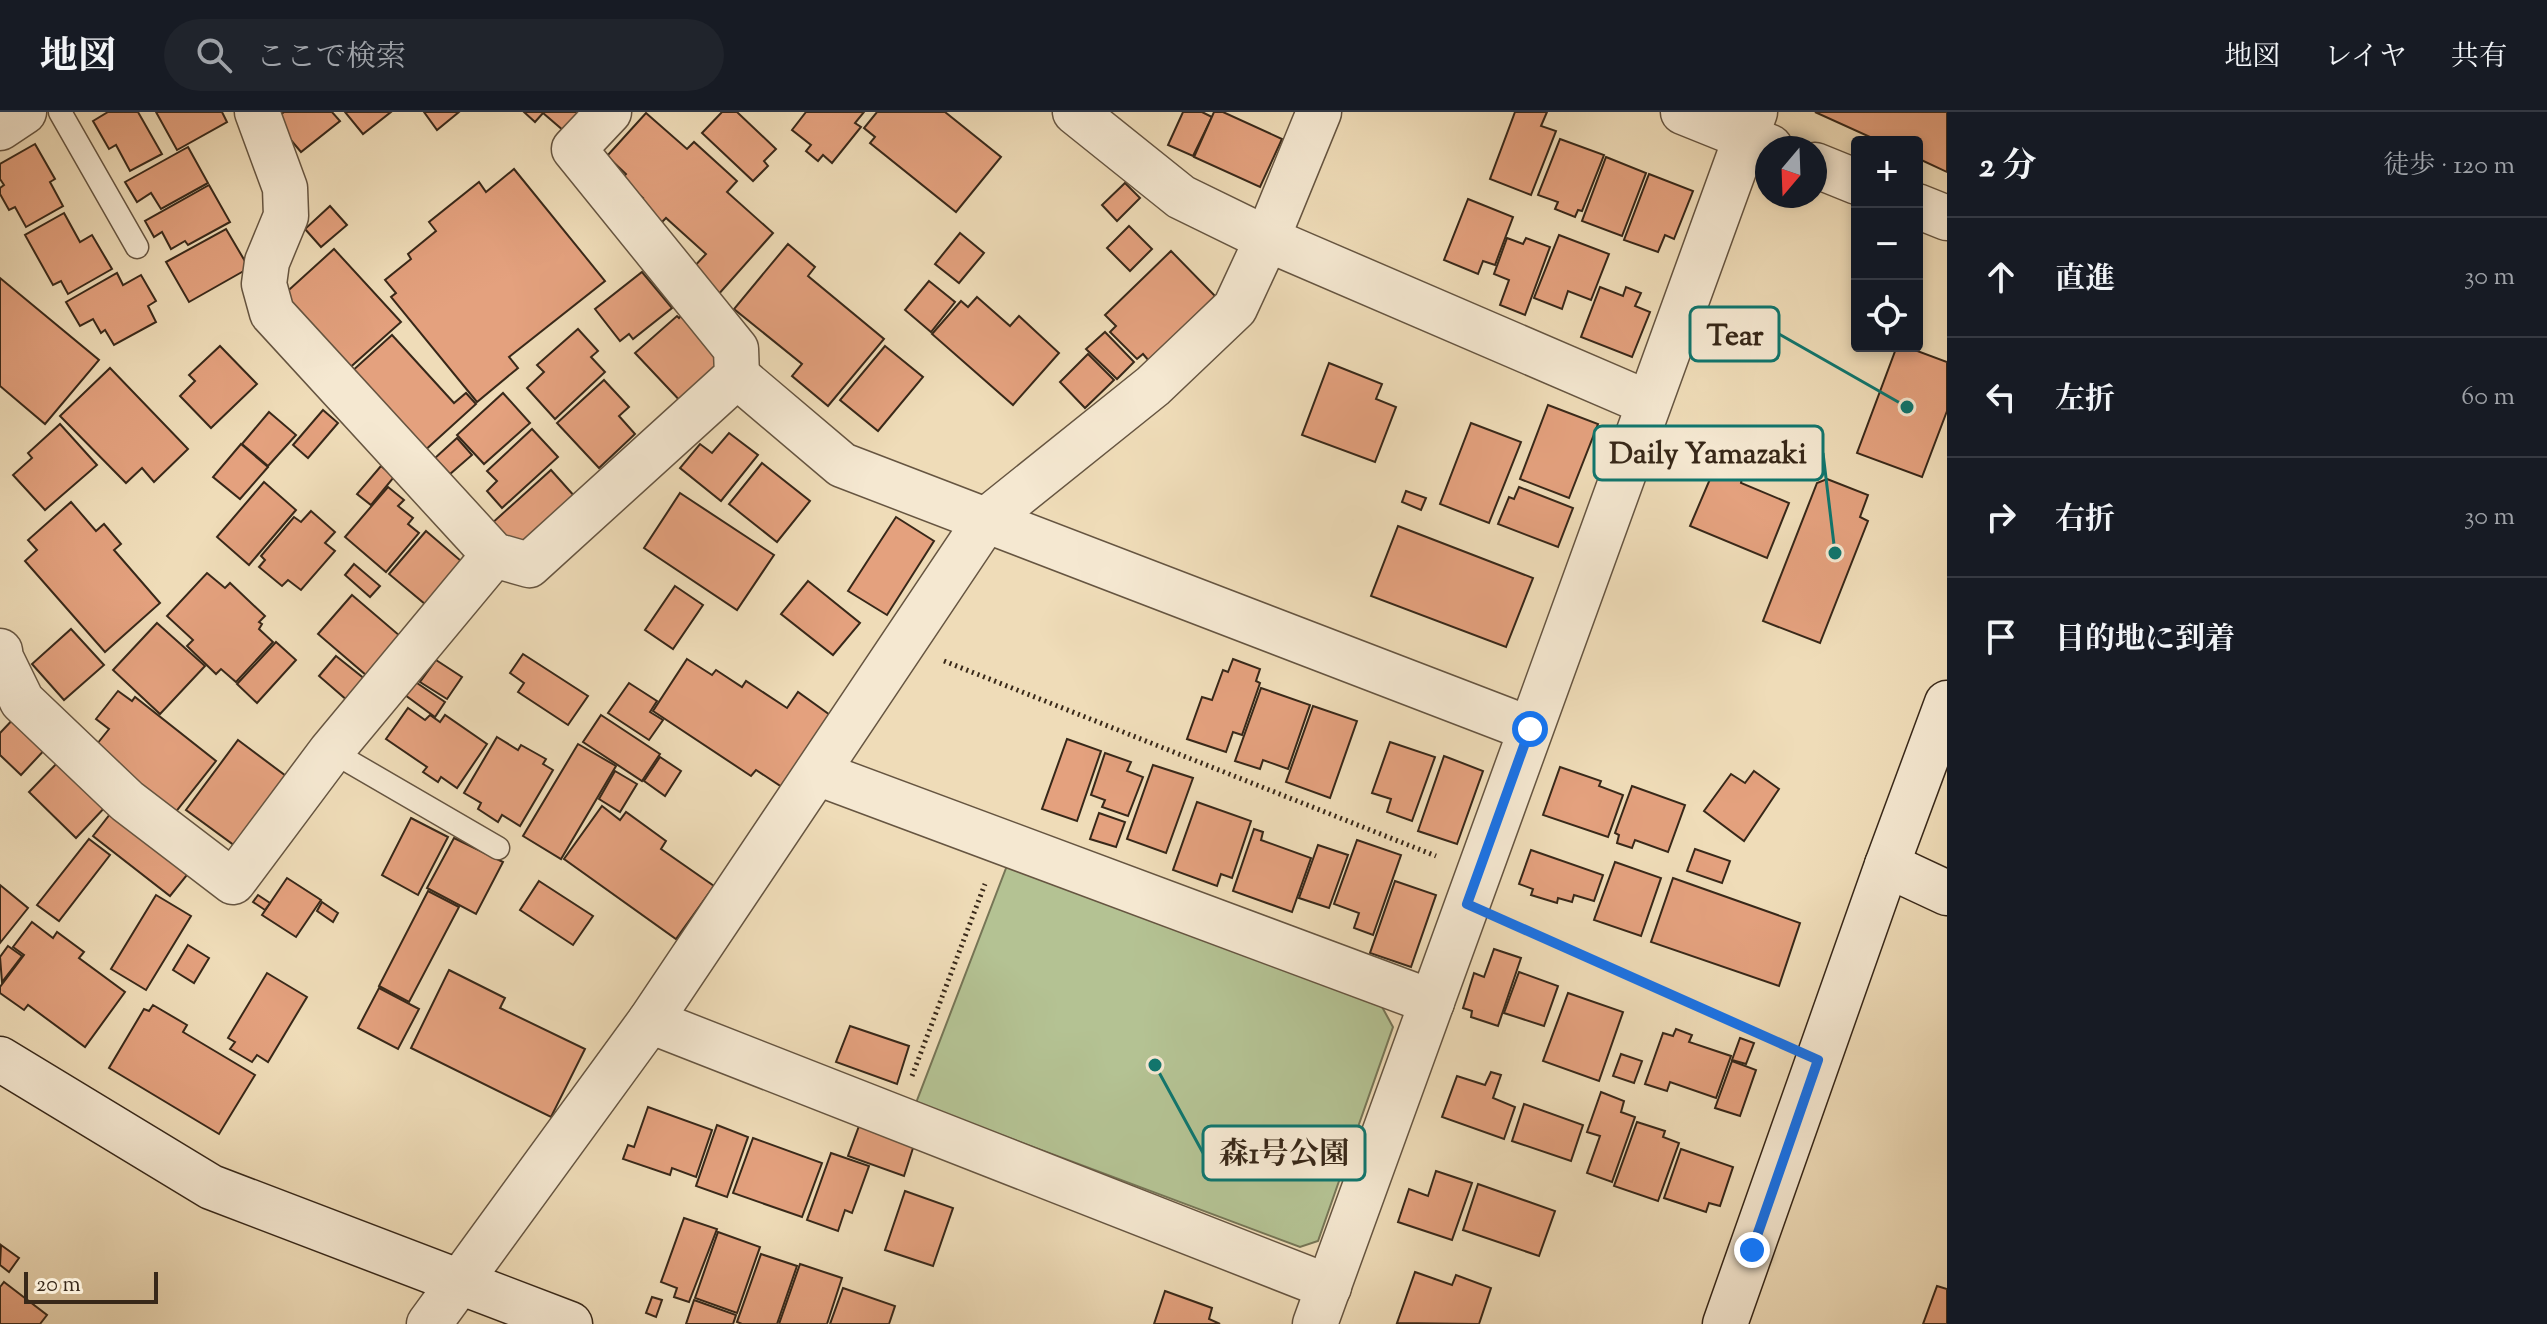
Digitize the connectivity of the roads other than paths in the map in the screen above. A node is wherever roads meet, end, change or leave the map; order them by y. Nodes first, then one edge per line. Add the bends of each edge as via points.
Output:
1 (24, 112) edge
2 (60, 112) edge
3 (257, 112) edge
4 (609, 112) edge
5 (1075, 112) edge
6 (1319, 112) edge
7 (1683, 112) edge
8 (0, 128) edge
9 (1757, 132) edge
10 (1827, 170) edge
11 (1851, 180) edge
12 (1922, 208) edge
13 (1947, 218) edge
14 (1267, 239) junction
15 (137, 247) dead end
16 (737, 376) junction
17 (1648, 403) junction
18 (986, 520) junction
19 (494, 555) junction
20 (0, 651) edge
21 (0, 659) edge
22 (1947, 703) edge
23 (1530, 729) junction
24 (331, 751) junction
25 (817, 773) junction
26 (498, 848) dead end
27 (1887, 865) junction
28 (1947, 893) edge
29 (1432, 1002) junction
30 (650, 1021) junction
31 (0, 1059) edge
32 (461, 1281) junction
33 (1322, 1305) edge
34 (429, 1324) edge
35 (570, 1324) edge
36 (1725, 1324) edge

1 - 8 street
2 - 15 lane
3 - 19 street via 285,188 286,216 264,284 272,313
4 - 16 street via 574,149 736,349
5 - 14 street via 1181,197
6 - 14 street
7 - 9 street
9 - 17 street
10 - 11 street
12 - 13 street
14 - 17 street
14 - 18 street via 1235,308 1153,386
16 - 18 street via 842,465
16 - 19 street via 529,565
17 - 23 street
18 - 23 street
18 - 25 street
19 - 24 street
20 - 21 street
21 - 24 street via 22,701 127,801 233,882
22 - 27 street
23 - 29 street
24 - 26 lane
25 - 29 street
25 - 30 street
27 - 28 street
27 - 36 street
29 - 33 street
30 - 32 street
30 - 33 street via 896,1117
31 - 32 street via 211,1187
32 - 34 street
32 - 35 street

